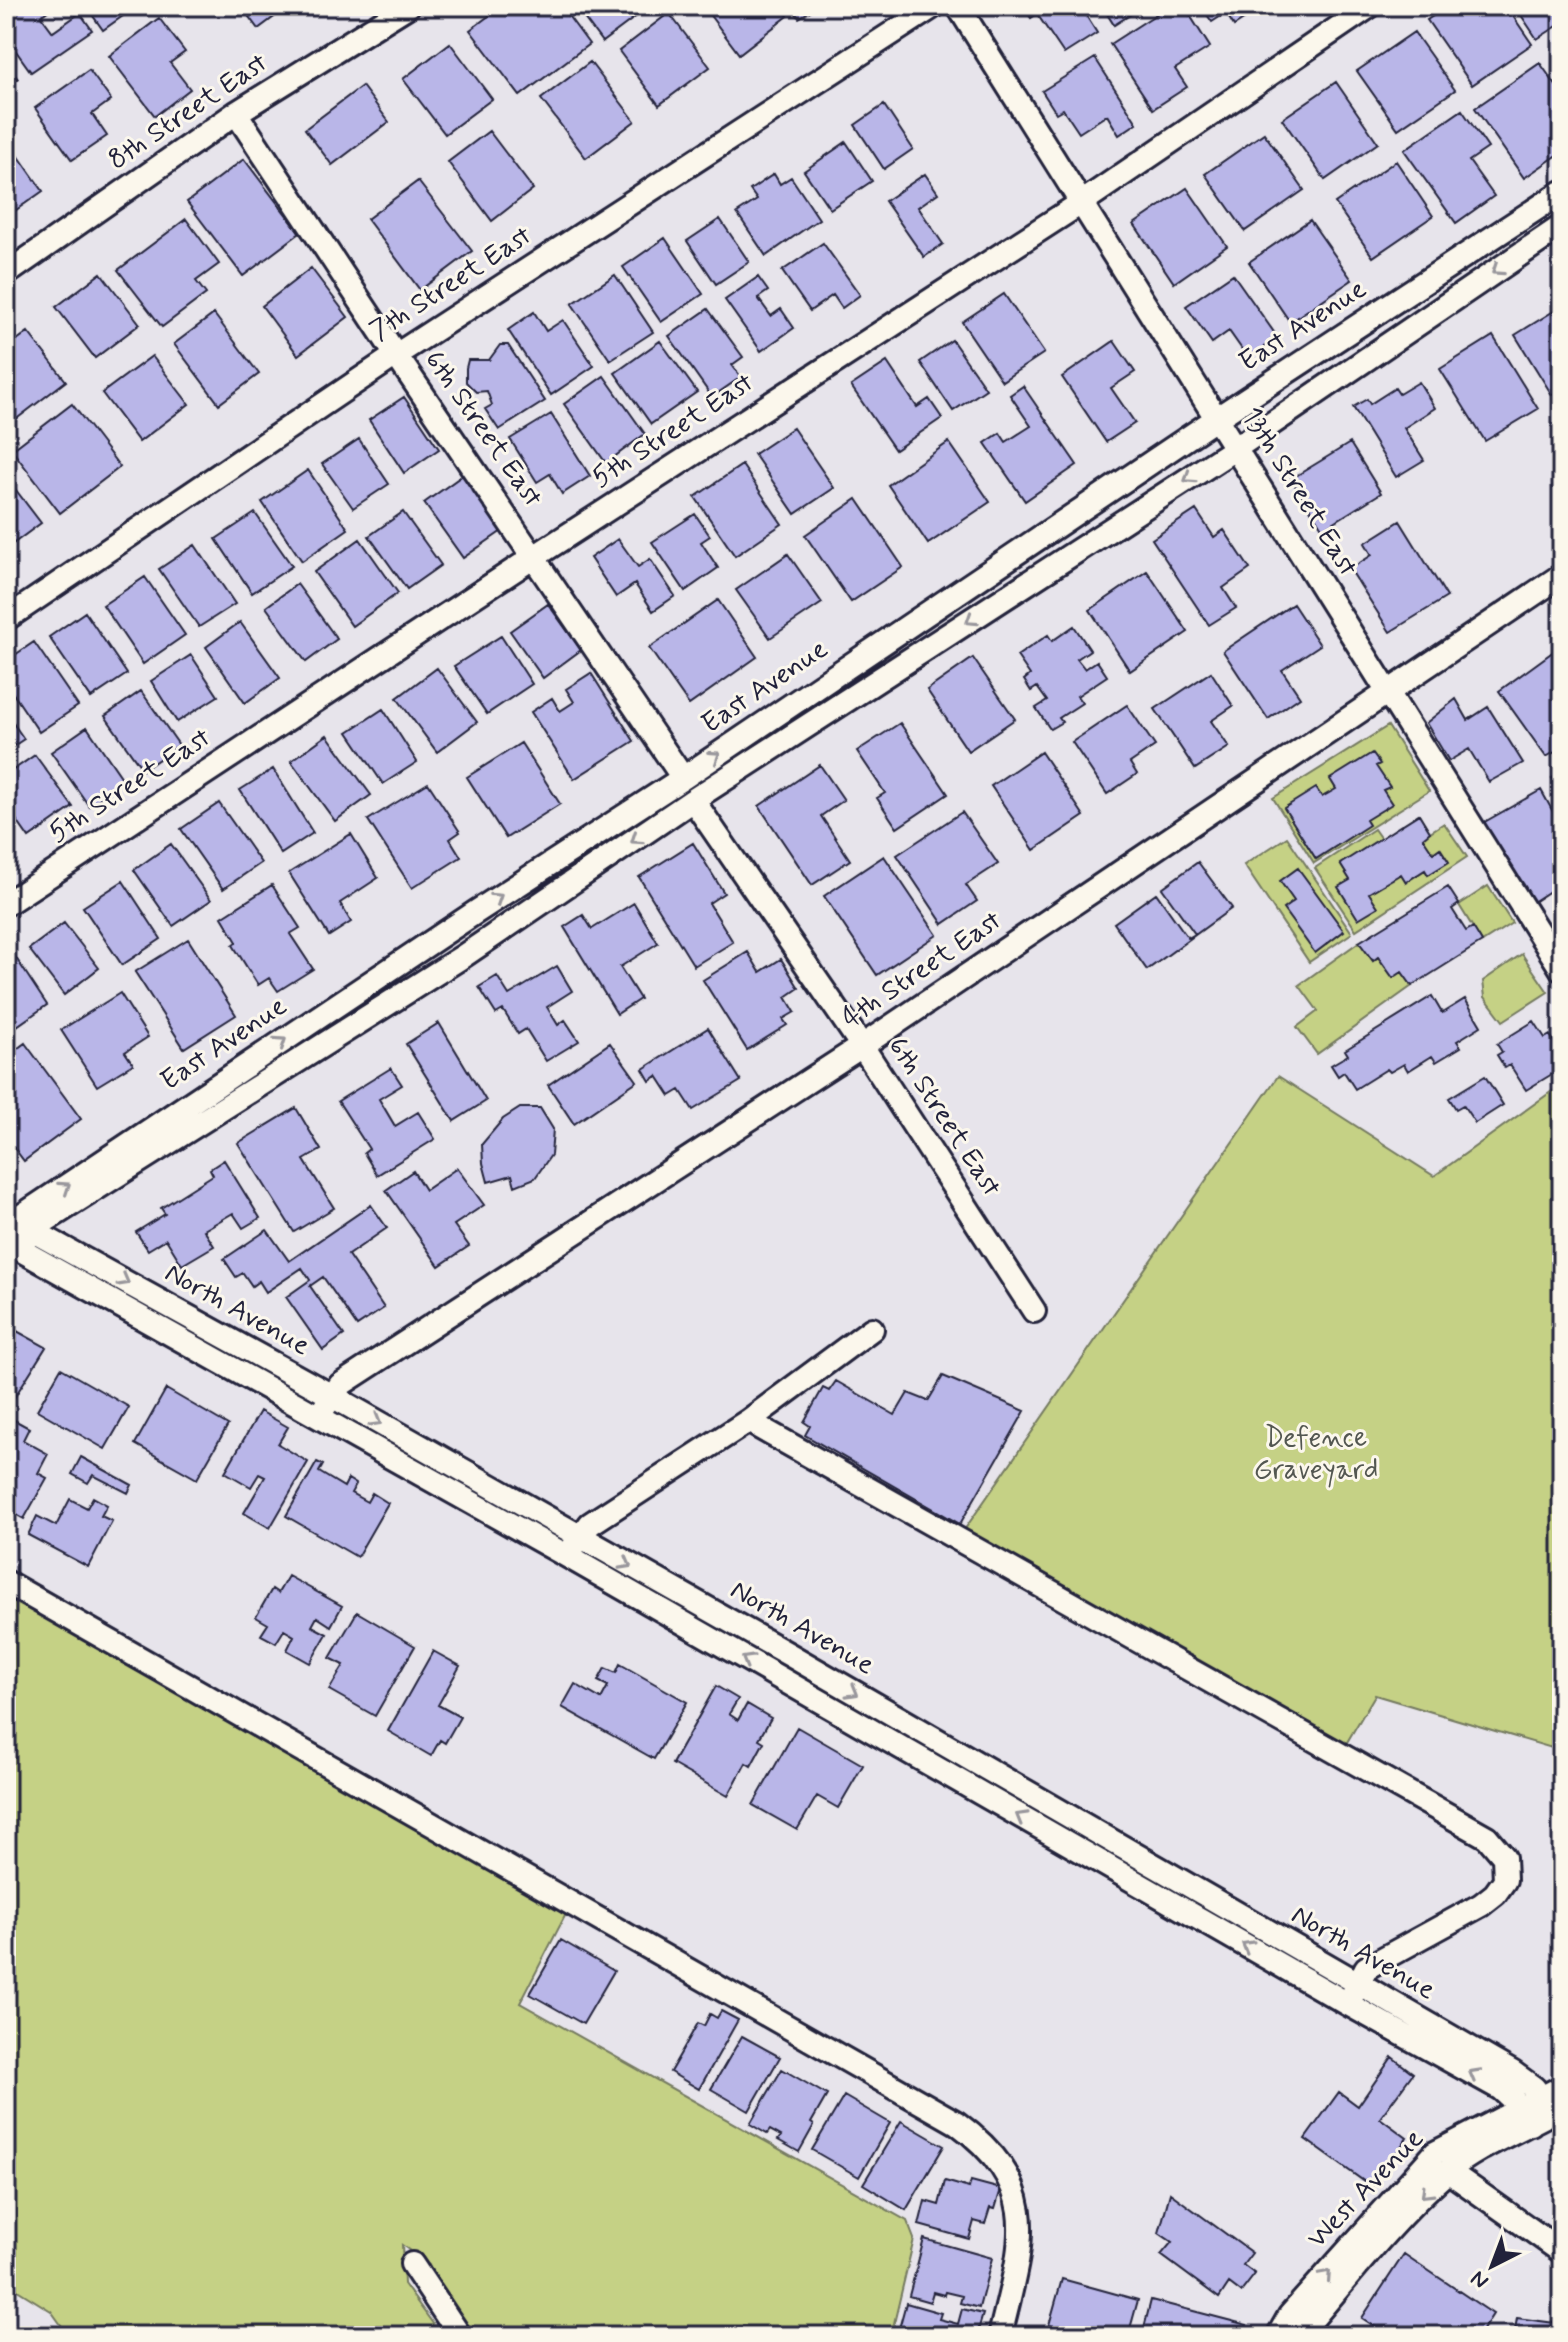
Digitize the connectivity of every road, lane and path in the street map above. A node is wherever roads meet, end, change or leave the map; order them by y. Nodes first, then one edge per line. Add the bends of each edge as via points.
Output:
1 (408, 6) edge
2 (934, 6) edge
3 (958, 6) edge
4 (1370, 6) edge
5 (236, 113) junction
6 (1562, 192) edge
7 (1081, 203) junction
8 (1562, 226) edge
9 (6, 274) edge
10 (396, 355) junction
11 (1217, 418) junction
12 (1236, 448) junction
13 (534, 557) junction
14 (1562, 575) edge
15 (6, 619) edge
16 (1389, 694) junction
17 (683, 778) junction
18 (693, 800) junction
19 (6, 904) edge
20 (1556, 945) edge
21 (1562, 970) edge
22 (862, 1046) junction
23 (14, 1233) edge
24 (1034, 1311) dead end
25 (872, 1329) dead end
26 (332, 1396) junction
27 (319, 1416) junction
28 (748, 1421) junction
29 (573, 1547) junction
30 (6, 1582) edge
31 (1353, 1994) junction
32 (1554, 2101) edge
33 (1526, 2115) junction
34 (1448, 2171) junction
35 (1562, 2252) edge
36 (412, 2264) dead end
37 (460, 2336) edge
38 (1000, 2336) edge
39 (1278, 2336) edge
40 (1301, 2336) edge

1 - 5 street, 8th Street East
2 - 10 street, 7th Street East
3 - 7 street, 13th Street East
4 - 7 street, 5th Street East
5 - 9 street, 8th Street East
5 - 10 street, 6th Street East
6 - 11 street, East Avenue
7 - 11 street, 13th Street East
7 - 13 street, 5th Street East
8 -> 12 street, East Avenue
10 - 13 street, 6th Street East
10 - 15 street, 7th Street East
11 - 12 street, 13th Street East
17 -> 11 street, East Avenue
12 - 16 street, 13th Street East
12 -> 18 street, East Avenue
13 - 17 street, 6th Street East
13 - 19 street, 5th Street East
14 - 16 street, 4th Street East
16 - 20 street, 13th Street East
16 - 22 street, 4th Street East
23 -> 17 street, East Avenue via 476,912
18 - 22 street, 6th Street East
18 -> 23 street, East Avenue via 462,957
20 - 21 street, 13th Street East
22 - 24 street, 6th Street East
22 - 26 street, 4th Street East via 340,1385
23 -> 26 street, North Avenue
23 - 27 street, North Avenue
25 - 28 street
26 - 27 street, 4th Street East
26 -> 29 street, North Avenue
27 - 29 street, North Avenue
28 - 29 street via 590,1524
28 - 31 street via 1487,1837 1504,1857 1505,1880 1495,1894 1366,1968
29 - 31 street, North Avenue
30 - 38 street via 984,2143 1016,2194 1022,2221
31 - 32 street, North Avenue via 1512,2072
33 -> 31 street, North Avenue via 1501,2089
32 - 33 street, West Avenue
33 - 34 street, West Avenue
39 -> 33 street, West Avenue via 1290,2315 1435,2153
34 - 35 street
34 -> 40 street, West Avenue via 1387,2233
36 - 37 street

